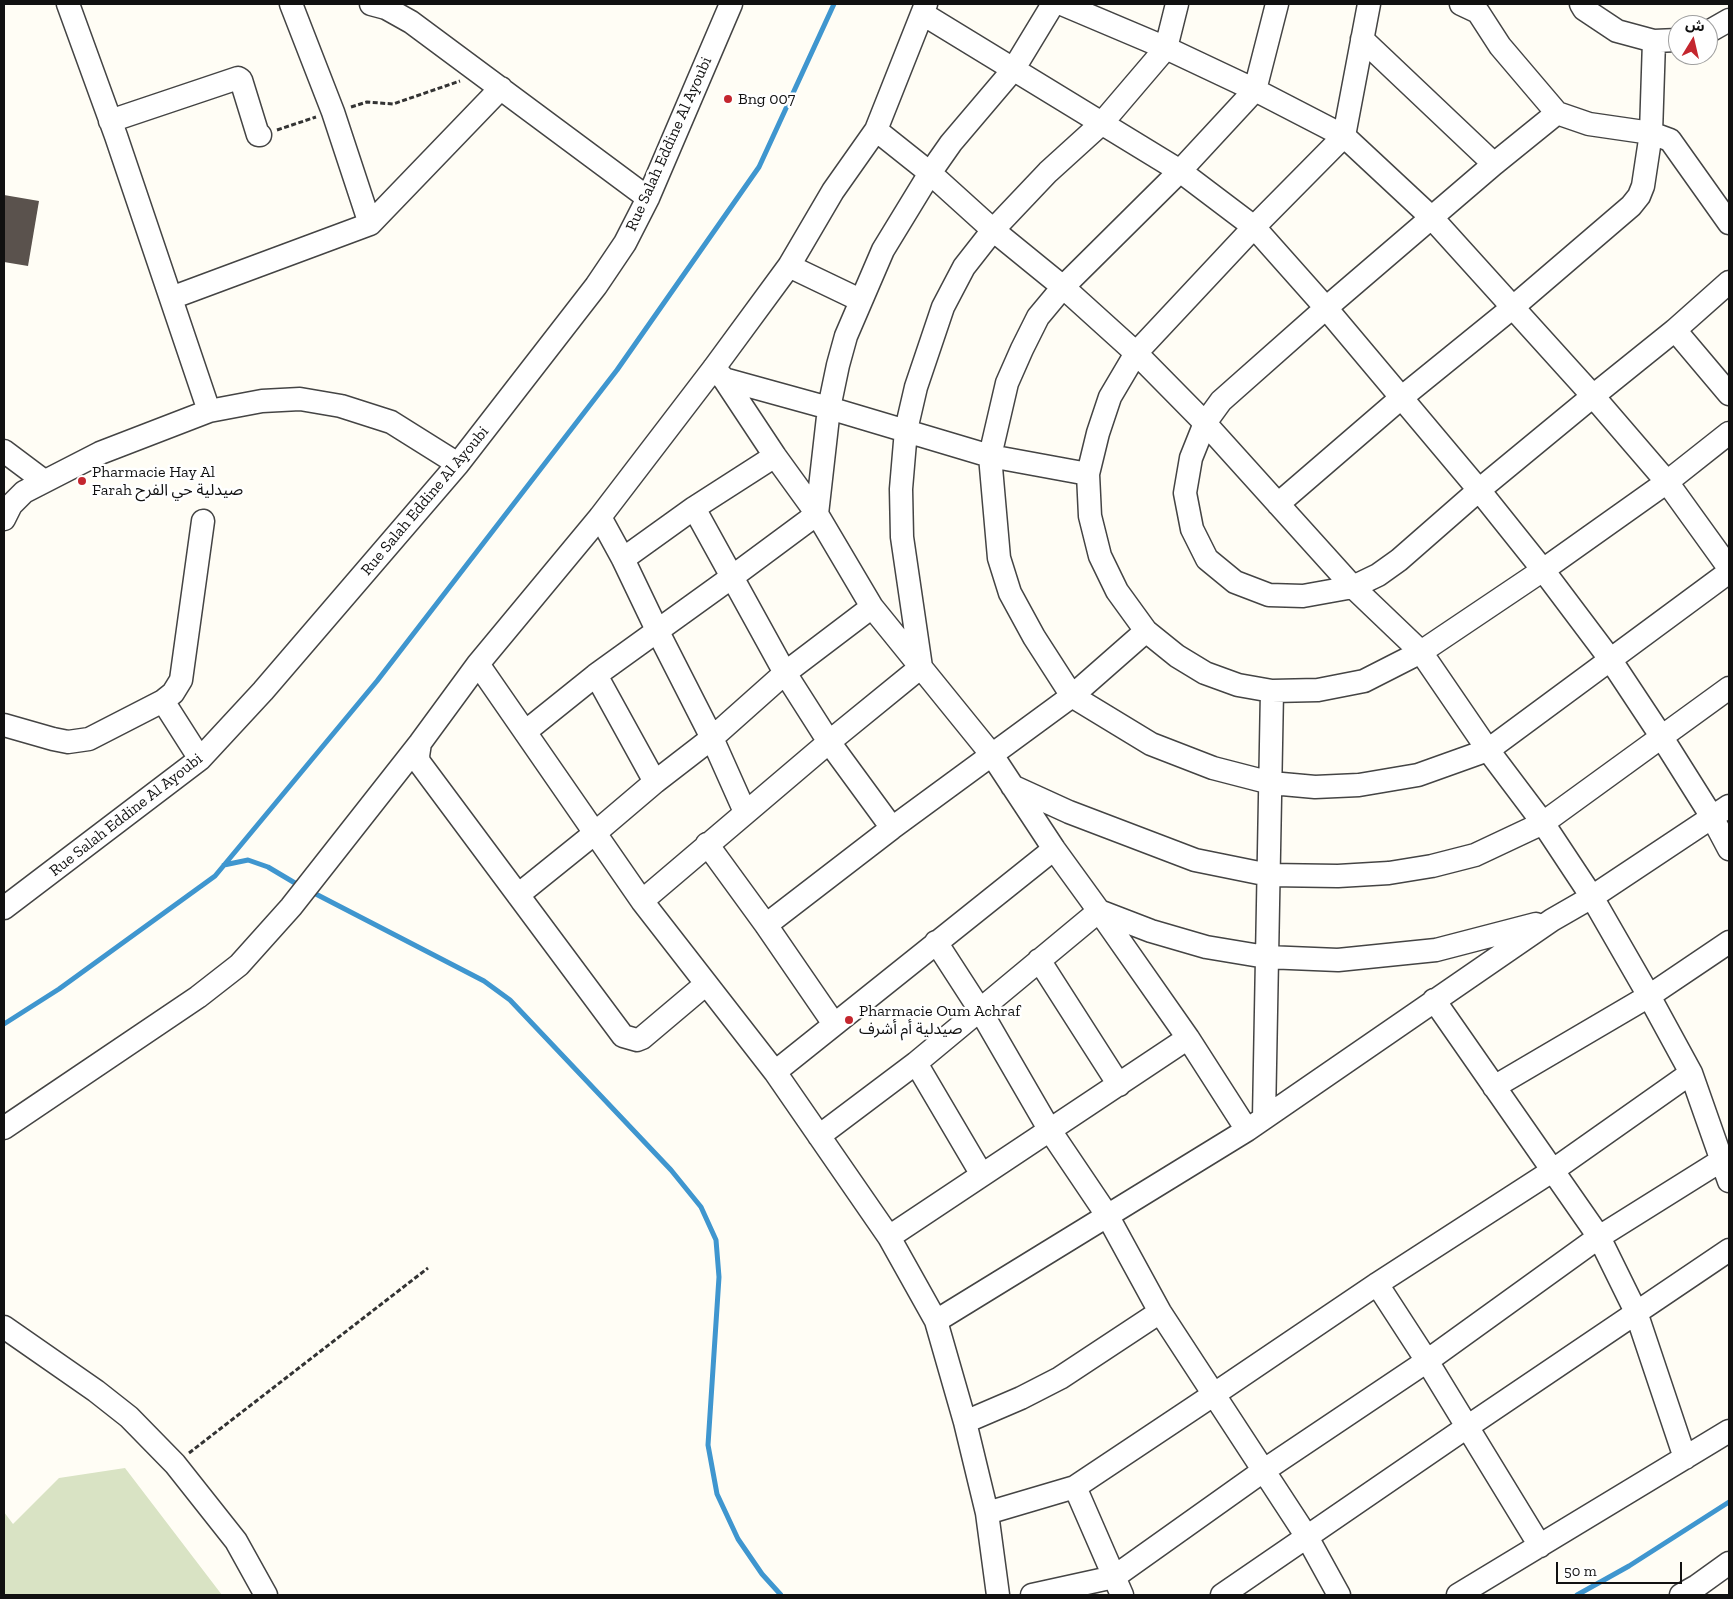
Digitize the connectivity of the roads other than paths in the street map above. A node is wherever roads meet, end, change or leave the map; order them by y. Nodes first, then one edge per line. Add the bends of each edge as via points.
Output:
1 (68, 4) edge
2 (291, 4) edge
3 (371, 4) edge
4 (731, 4) edge
5 (1053, 4) edge
6 (1062, 4) edge
7 (1177, 4) edge
8 (1277, 4) edge
9 (1369, 4) edge
10 (1461, 4) edge
11 (1581, 4) edge
12 (925, 9) edge
13 (1729, 20) edge
14 (1718, 26) edge
15 (1362, 39) junction
16 (1668, 40) edge
17 (1654, 41) junction
18 (1166, 48) junction
19 (1013, 70) junction
20 (501, 88) junction
21 (1255, 90) junction
22 (1556, 113) junction
23 (110, 121) junction
24 (1102, 124) junction
25 (876, 130) junction
26 (1651, 132) junction
27 (260, 136) road end
28 (1344, 136) junction
29 (1494, 164) junction
30 (1180, 171) junction
31 (930, 173) junction
32 (648, 198) junction
33 (1432, 218) junction
34 (1729, 223) edge
35 (370, 224) junction
36 (1254, 227) junction
37 (993, 230) junction
38 (789, 266) junction
39 (1729, 282) edge
40 (1063, 287) junction
41 (171, 298) junction
42 (860, 300) junction
43 (1326, 308) junction
44 (1512, 308) junction
45 (1675, 330) junction
46 (1136, 353) junction
47 (719, 374) junction
48 (1729, 394) edge
49 (1593, 396) junction
50 (1401, 398) junction
51 (829, 408) junction
52 (209, 411) junction
53 (1204, 423) junction
54 (906, 430) junction
55 (1729, 433) edge
56 (4, 451) edge
57 (775, 456) junction
58 (990, 456) junction
59 (458, 464) junction
60 (1088, 474) junction
61 (44, 481) junction
62 (1667, 482) junction
63 (1480, 490) junction
64 (1278, 504) junction
65 (694, 508) junction
66 (817, 514) junction
67 (600, 517) junction
68 (4, 519) edge
69 (203, 521) dead end
70 (624, 559) junction
71 (1543, 570) junction
72 (1729, 570) edge
73 (732, 578) junction
74 (1354, 587) junction
75 (872, 607) junction
76 (657, 630) junction
77 (1146, 632) junction
78 (1421, 652) junction
79 (1610, 659) junction
80 (478, 664) junction
81 (921, 667) junction
82 (785, 673) junction
83 (596, 675) junction
84 (1729, 688) edge
85 (1272, 691) junction
86 (1072, 696) junction
87 (163, 701) junction
88 (4, 725) edge
89 (525, 732) junction
90 (1661, 736) junction
91 (712, 738) junction
92 (829, 742) junction
93 (420, 743) junction
94 (1488, 750) junction
95 (992, 755) junction
96 (200, 759) junction
97 (655, 782) junction
98 (1271, 783) junction
99 (1012, 786) junction
100 (745, 812) junction
101 (1721, 812) edge
102 (1543, 822) junction
103 (892, 828) junction
104 (595, 833) junction
105 (707, 844) junction
106 (1054, 849) junction
107 (1729, 849) edge
108 (1269, 875) junction
109 (518, 895) junction
110 (1592, 897) junction
111 (642, 900) junction
112 (6, 903) edge
113 (1099, 911) junction
114 (1552, 920) junction
115 (766, 925) junction
116 (936, 942) junction
117 (1729, 942) edge
118 (1266, 957) junction
119 (1039, 960) junction
120 (706, 984) junction
121 (1650, 996) junction
122 (1434, 1000) junction
123 (980, 1010) junction
124 (834, 1024) junction
125 (1188, 1038) junction
126 (916, 1063) junction
127 (775, 1072) junction
128 (1691, 1073) junction
129 (1119, 1085) junction
130 (1494, 1087) junction
131 (1256, 1124) junction
132 (4, 1128) edge
133 (1050, 1129) junction
134 (820, 1136) junction
135 (1722, 1160) junction
136 (1552, 1170) junction
137 (982, 1175) junction
138 (1729, 1181) edge
139 (1107, 1215) junction
140 (889, 1237) junction
141 (1599, 1237) junction
142 (1729, 1250) edge
143 (1377, 1284) junction
144 (1160, 1312) junction
145 (1636, 1312) junction
146 (936, 1321) junction
147 (4, 1327) edge
148 (1427, 1361) junction
149 (1213, 1395) junction
150 (965, 1422) junction
151 (1466, 1427) junction
152 (1729, 1430) edge
153 (1685, 1458) junction
154 (1262, 1471) junction
155 (1075, 1487) junction
156 (986, 1513) junction
157 (1307, 1537) junction
158 (1540, 1546) junction
159 (1729, 1563) edge
160 (1118, 1586) edge
161 (266, 1595) edge
162 (998, 1595) edge
163 (1032, 1595) edge
164 (1222, 1595) edge
165 (1339, 1595) edge
166 (1458, 1595) edge
167 (1681, 1595) edge

1 - 23 street
2 - 35 street via 333,112
3 - 20 street via 386,8 411,22
4 - 32 street, Rue Salah Eddine Al Ayoubi
5 - 19 street
6 - 18 street
7 - 18 street
8 - 21 street
9 - 15 street
10 - 22 street via 1478,12 1500,46
11 - 17 street via 1617,31
12 - 19 street
12 - 25 street
13 - 14 street
15 - 28 street
15 - 29 street
16 - 17 street
17 - 26 street
18 - 21 street
18 - 24 street
19 - 24 street
19 - 31 street
20 - 32 street
20 - 35 street
21 - 28 street
21 - 30 street
22 - 26 street via 1589,124
22 - 29 street
23 - 27 street via 238,78
23 - 41 street
24 - 30 street
24 - 37 street via 1048,172
25 - 31 street
25 - 38 street via 833,191
26 - 34 street via 1670,140 1677,147
26 - 44 street via 1639,196
28 - 33 street
28 - 36 street
29 - 33 street
30 - 36 street
30 - 40 street
31 - 37 street
31 - 42 street via 882,250
32 - 59 street, Rue Salah Eddine Al Ayoubi via 624,244 596,286
33 - 43 street
33 - 44 street
35 - 41 street
36 - 43 street
36 - 46 street
37 - 40 street
37 - 54 street via 964,267 943,307 916,387
38 - 42 street
38 - 47 street
39 - 45 street
40 - 46 street
40 - 58 street via 1038,317 1007,383
41 - 52 street
42 - 51 street via 846,336
43 - 50 street
43 - 53 street via 1221,401
44 - 49 street
44 - 50 street
45 - 48 street
45 - 49 street
46 - 53 street
46 - 60 street via 1110,397
47 - 51 street
47 - 57 street
47 - 67 street
49 - 62 street
49 - 63 street
50 - 63 street
50 - 64 street
51 - 54 street
51 - 66 street
52 - 59 street via 262,401 300,399 341,406 391,422
52 - 61 street via 100,453
53 - 64 street
53 - 74 street via 1185,493 1192,529 1207,559 1235,582 1269,595 1303,596
54 - 58 street
54 - 81 street via 901,488 902,537
55 - 62 street
56 - 61 street
57 - 65 street
57 - 66 street
58 - 60 street
58 - 86 street via 999,558 1010,593
59 - 96 street, Rue Salah Eddine Al Ayoubi via 263,691
60 - 77 street via 1090,516 1100,556 1117,591
61 - 68 street via 24,492 11,505
62 - 71 street
62 - 72 street
63 - 71 street
63 - 74 street via 1398,560
64 - 74 street
65 - 70 street
65 - 73 street
66 - 73 street
66 - 75 street
67 - 70 street
67 - 80 street
69 - 87 street via 181,680
70 - 76 street
71 - 78 street
71 - 79 street
72 - 79 street
73 - 76 street
73 - 82 street
74 - 78 street
75 - 81 street
75 - 82 street
76 - 83 street
76 - 91 street
77 - 85 street via 1205,673 1238,685
77 - 86 street
78 - 85 street via 1364,681 1318,690
78 - 94 street
79 - 90 street
79 - 94 street
80 - 89 street
80 - 93 street
81 - 92 street
81 - 95 street
82 - 91 street
82 - 92 street
83 - 89 street
83 - 97 street
84 - 90 street
85 - 98 street
86 - 95 street
86 - 98 street via 1151,744 1213,768
87 - 88 street via 89,739 68,742
87 - 96 street
89 - 104 street
90 - 101 street
90 - 102 street
91 - 97 street
91 - 100 street
92 - 100 street
92 - 103 street
93 - 109 street via 419,762
93 - 132 street via 292,907 239,964 198,997
94 - 98 street via 1418,775 1359,784 1315,787
94 - 102 street
95 - 99 street
95 - 103 street
96 - 112 street, Rue Salah Eddine Al Ayoubi
97 - 104 street
98 - 108 street
99 - 106 street
99 - 108 street via 1069,812 1195,860
100 - 105 street
101 - 107 street
101 - 110 street
102 - 108 street via 1474,855 1432,866 1338,876
102 - 110 street
103 - 115 street
104 - 109 street
104 - 111 street
105 - 111 street
105 - 115 street
106 - 113 street
106 - 116 street
108 - 118 street
109 - 120 street via 623,1036 629,1039 642,1038
110 - 114 street
110 - 121 street
111 - 120 street
113 - 118 street via 1206,947
113 - 119 street
113 - 125 street
114 - 118 street via 1436,950 1338,960
114 - 122 street
115 - 124 street
116 - 123 street
116 - 124 street
117 - 121 street
118 - 131 street
119 - 123 street
119 - 129 street
120 - 127 street
121 - 128 street
121 - 130 street
122 - 130 street
122 - 131 street
123 - 126 street
123 - 133 street
124 - 127 street
125 - 129 street
125 - 131 street
126 - 134 street
126 - 137 street
127 - 134 street
128 - 135 street
128 - 136 street
129 - 133 street
130 - 136 street
131 - 139 street
133 - 137 street
133 - 139 street
134 - 140 street
135 - 138 street
135 - 141 street
136 - 141 street
136 - 143 street
137 - 140 street
139 - 144 street
139 - 146 street
140 - 146 street
141 - 145 street
141 - 148 street
142 - 145 street
143 - 148 street
143 - 149 street
144 - 149 street
144 - 150 street via 1060,1378
145 - 151 street
145 - 153 street
146 - 150 street
147 - 161 street via 129,1417 175,1464 236,1541
148 - 151 street
148 - 154 street
149 - 154 street
149 - 155 street
150 - 156 street
151 - 157 street
151 - 158 street
152 - 153 street
153 - 158 street
154 - 157 street
154 - 160 street
155 - 156 street
155 - 160 street
156 - 162 street
157 - 164 street
157 - 165 street
158 - 166 street
159 - 167 street
160 - 163 street

